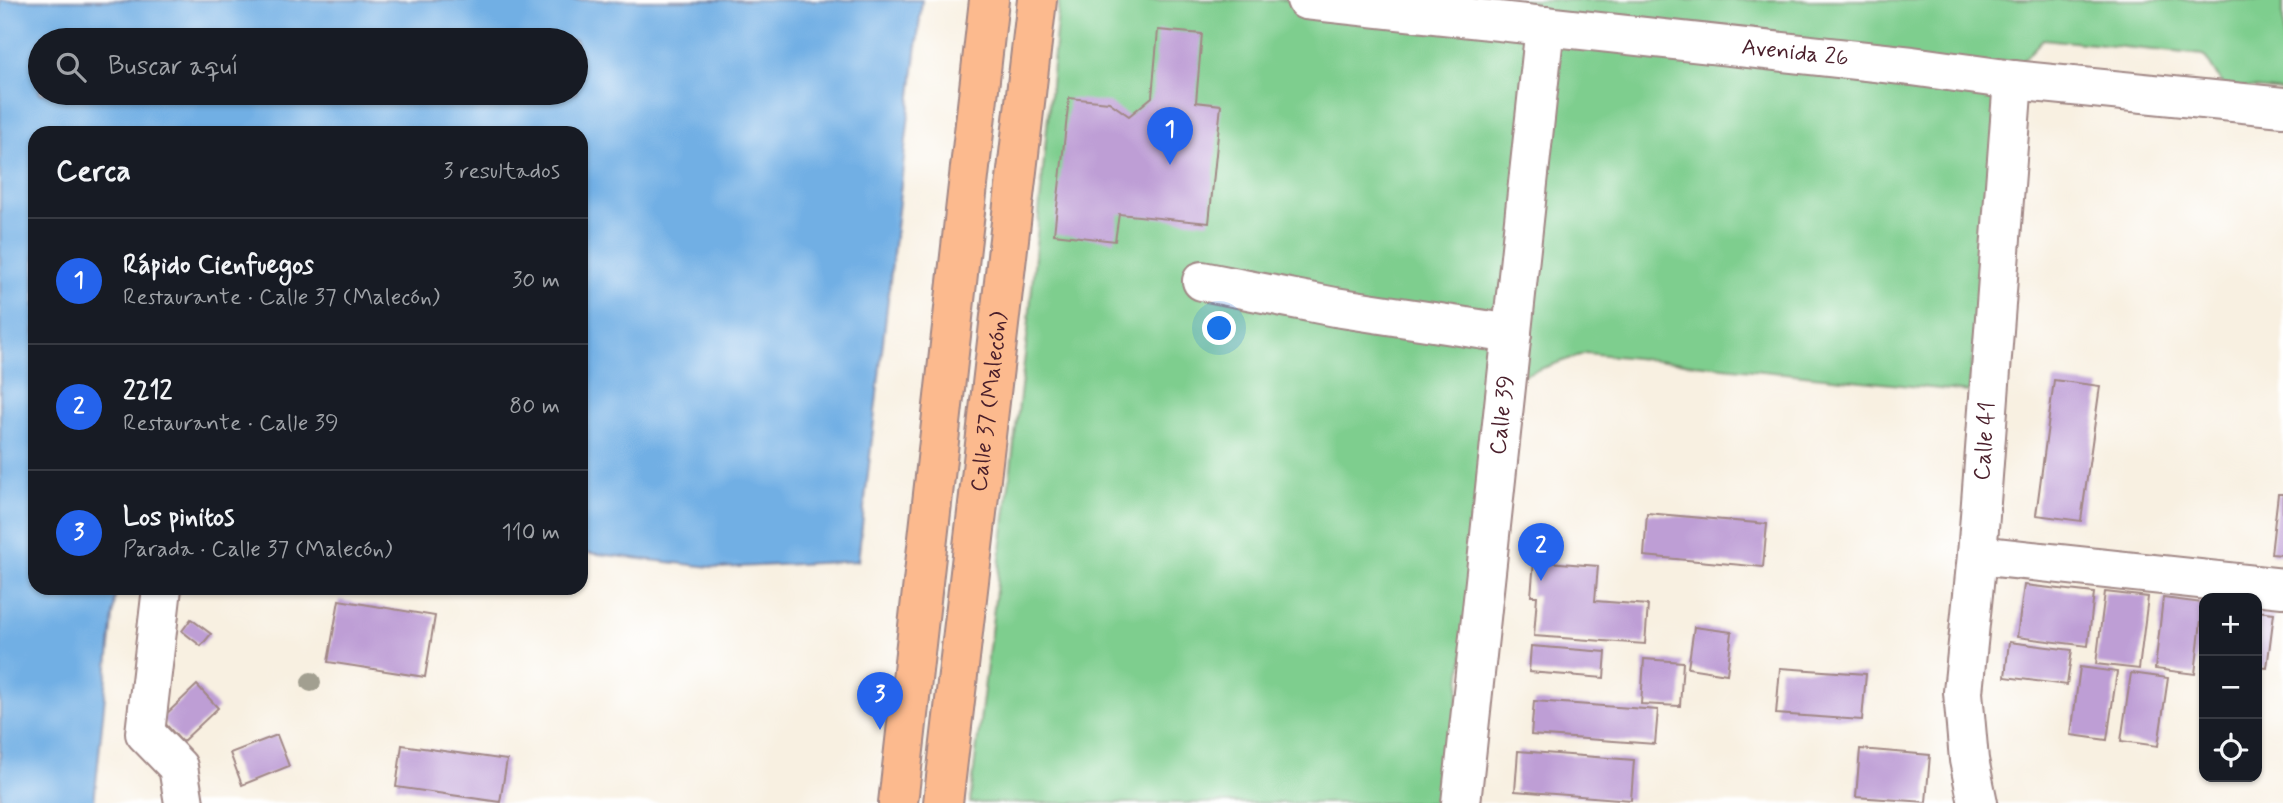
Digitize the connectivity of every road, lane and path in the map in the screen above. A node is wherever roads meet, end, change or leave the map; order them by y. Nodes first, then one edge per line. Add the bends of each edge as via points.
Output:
1 (989, 0) edge
2 (1037, 0) edge
3 (1306, 0) edge
4 (1545, 26) junction
5 (2013, 80) junction
6 (2283, 107) edge
7 (1202, 281) dead end
8 (1512, 334) junction
9 (1977, 555) junction
10 (2283, 588) edge
11 (161, 595) edge
12 (184, 803) edge
13 (898, 803) edge
14 (943, 803) edge
15 (1461, 803) edge
16 (1978, 803) edge

1 - 13 main road, Calle 37 (Malecón)
2 - 14 main road, Calle 37 (Malecón)
3 - 4 street, Avenida 26
4 - 5 street, Avenida 26
4 - 8 street, Calle 39
5 - 6 street, Avenida 26
5 - 9 street, Calle 41
7 - 8 street
8 - 15 street, Calle 39
9 - 10 street
9 - 16 street, Calle 41 via 1963,692
11 - 12 street via 145,733 178,767

